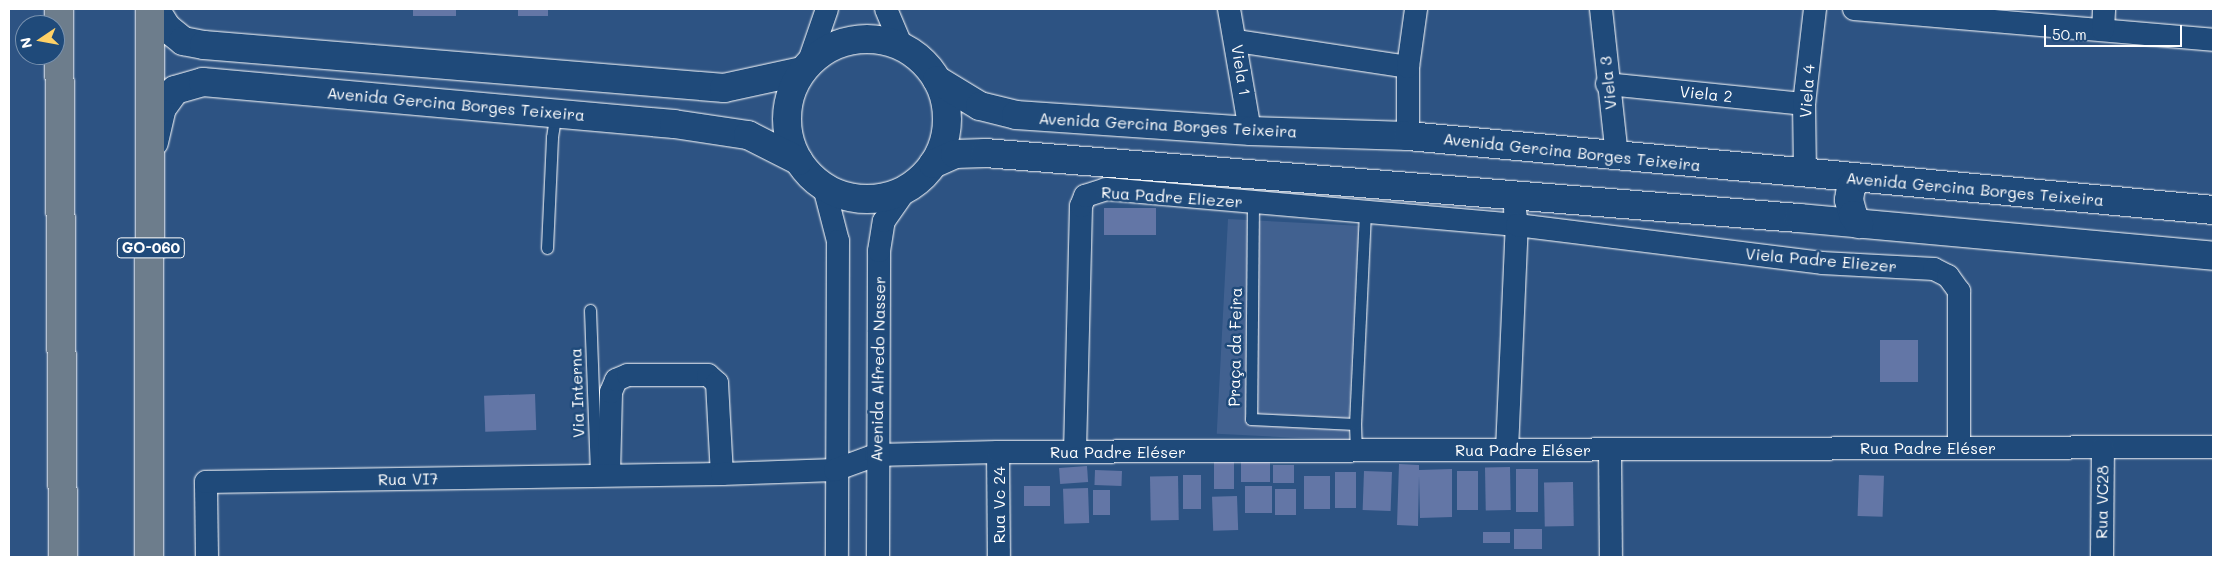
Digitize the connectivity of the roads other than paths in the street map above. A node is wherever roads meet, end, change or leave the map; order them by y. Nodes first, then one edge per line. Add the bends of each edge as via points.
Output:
1 (59, 9) edge
2 (150, 9) edge
3 (155, 9) edge
4 (827, 9) edge
5 (886, 9) edge
6 (1230, 9) edge
7 (1416, 9) edge
8 (1600, 9) edge
9 (1815, 9) edge
10 (1854, 9) edge
11 (1934, 12) edge
12 (2104, 20) edge
13 (2213, 40) edge
14 (1237, 41) junction
15 (902, 46) junction
16 (1408, 67) junction
17 (805, 68) junction
18 (937, 80) junction
19 (1607, 84) junction
20 (1804, 104) junction
21 (556, 113) junction
22 (1250, 131) junction
23 (1408, 136) junction
24 (151, 153) junction
25 (1617, 156) junction
26 (799, 162) junction
27 (933, 164) junction
28 (1805, 174) junction
29 (1859, 178) junction
30 (824, 187) junction
31 (906, 189) junction
32 (1512, 196) junction
33 (1253, 203) junction
34 (2213, 210) edge
35 (1365, 211) junction
36 (1799, 218) junction
37 (1859, 224) junction
38 (1517, 225) junction
39 (547, 248) dead end
40 (2213, 256) edge
41 (590, 310) dead end
42 (1355, 424) junction
43 (2103, 447) junction
44 (2213, 447) edge
45 (1959, 448) junction
46 (1507, 450) junction
47 (1610, 450) junction
48 (1356, 451) junction
49 (998, 452) junction
50 (1074, 452) junction
51 (876, 454) junction
52 (835, 470) junction
53 (722, 474) junction
54 (602, 475) junction
55 (62, 557) edge
56 (150, 557) edge
57 (207, 557) edge
58 (837, 557) edge
59 (878, 557) edge
60 (999, 557) edge
61 (1611, 557) edge
62 (2102, 557) edge

1 - 55 main road
2 - 24 main road, GO-060 / GO-060
3 - 17 main road via 167,28 183,41 204,45 724,88
4 - 17 street
5 - 15 street
6 - 14 street, Viela 1
7 - 16 street
8 - 19 street, Viela 3
9 - 20 street, Viela 4
10 - 11 street
11 - 12 street
12 - 13 street
14 - 16 street
14 - 22 street, Viela 1
15 - 17 main road via 878,39 852,39 828,48
15 - 18 main road via 922,61
16 - 23 street
17 - 26 main road via 791,92 786,116 789,140
18 - 22 main road, Avenida Gercina Borges Teixeira via 980,106 1016,115
18 - 27 main road via 945,101 947,123
19 - 20 street, Viela 2
19 - 25 street, Viela 3
20 - 28 street, Viela 4
21 - 24 main road, Avenida Gercina Borges Teixeira via 204,82 184,86 162,108
21 - 26 main road, Avenida Gercina Borges Teixeira via 674,124 748,135
21 - 39 lane
22 - 23 main road, Avenida Gercina Borges Teixeira
23 - 25 main road, Avenida Gercina Borges Teixeira
24 - 56 main road, GO-060 / GO-060
25 - 28 main road, Avenida Gercina Borges Teixeira
26 - 30 main road
27 - 31 main road
27 - 32 main road via 956,154 985,153
28 - 29 main road, Avenida Gercina Borges Teixeira
28 - 36 main road via 1815,196 1812,206
29 - 34 main road, Avenida Gercina Borges Teixeira
29 - 37 main road via 1851,187 1849,200
30 - 31 main road via 844,196 865,199 886,197
30 - 52 street via 838,241
31 - 51 street, Avenida Alfredo Nasser via 884,221 880,252
32 - 36 main road
32 - 38 street
33 - 35 street, Rua Padre Eliezer
33 - 42 lane, Praça da Feira via 1250,419
33 - 50 street, Rua Padre Eliezer via 1106,189 1084,196 1081,206
35 - 38 street, Rua Padre Eliezer
35 - 42 lane
36 - 37 main road
37 - 40 main road
38 - 45 street, Viela Padre Eliezer via 1822,262 1934,269 1948,276 1960,292
38 - 46 street
41 - 54 lane, Via Interna
42 - 48 lane
43 - 44 street, Rua Padre Eléser
43 - 45 street, Rua Padre Eléser
43 - 62 street, Rua VC28
45 - 47 street, Rua Padre Eléser
46 - 47 street, Rua Padre Eléser
46 - 48 street, Rua Padre Eléser
47 - 61 street
48 - 50 street, Rua Padre Eléser
49 - 50 street, Rua Padre Eléser
49 - 51 street, Rua Padre Eléser
49 - 60 street, Rua Vc 24
51 - 52 street, Rua Padre Eléser
51 - 59 street, Avenida Alfredo Nasser
52 - 53 street, Rua VI7
52 - 58 street
53 - 54 street, Rua VI7
53 - 54 street via 717,383 708,375 628,375 616,380 611,392
54 - 57 street, Rua VI7 via 206,482

